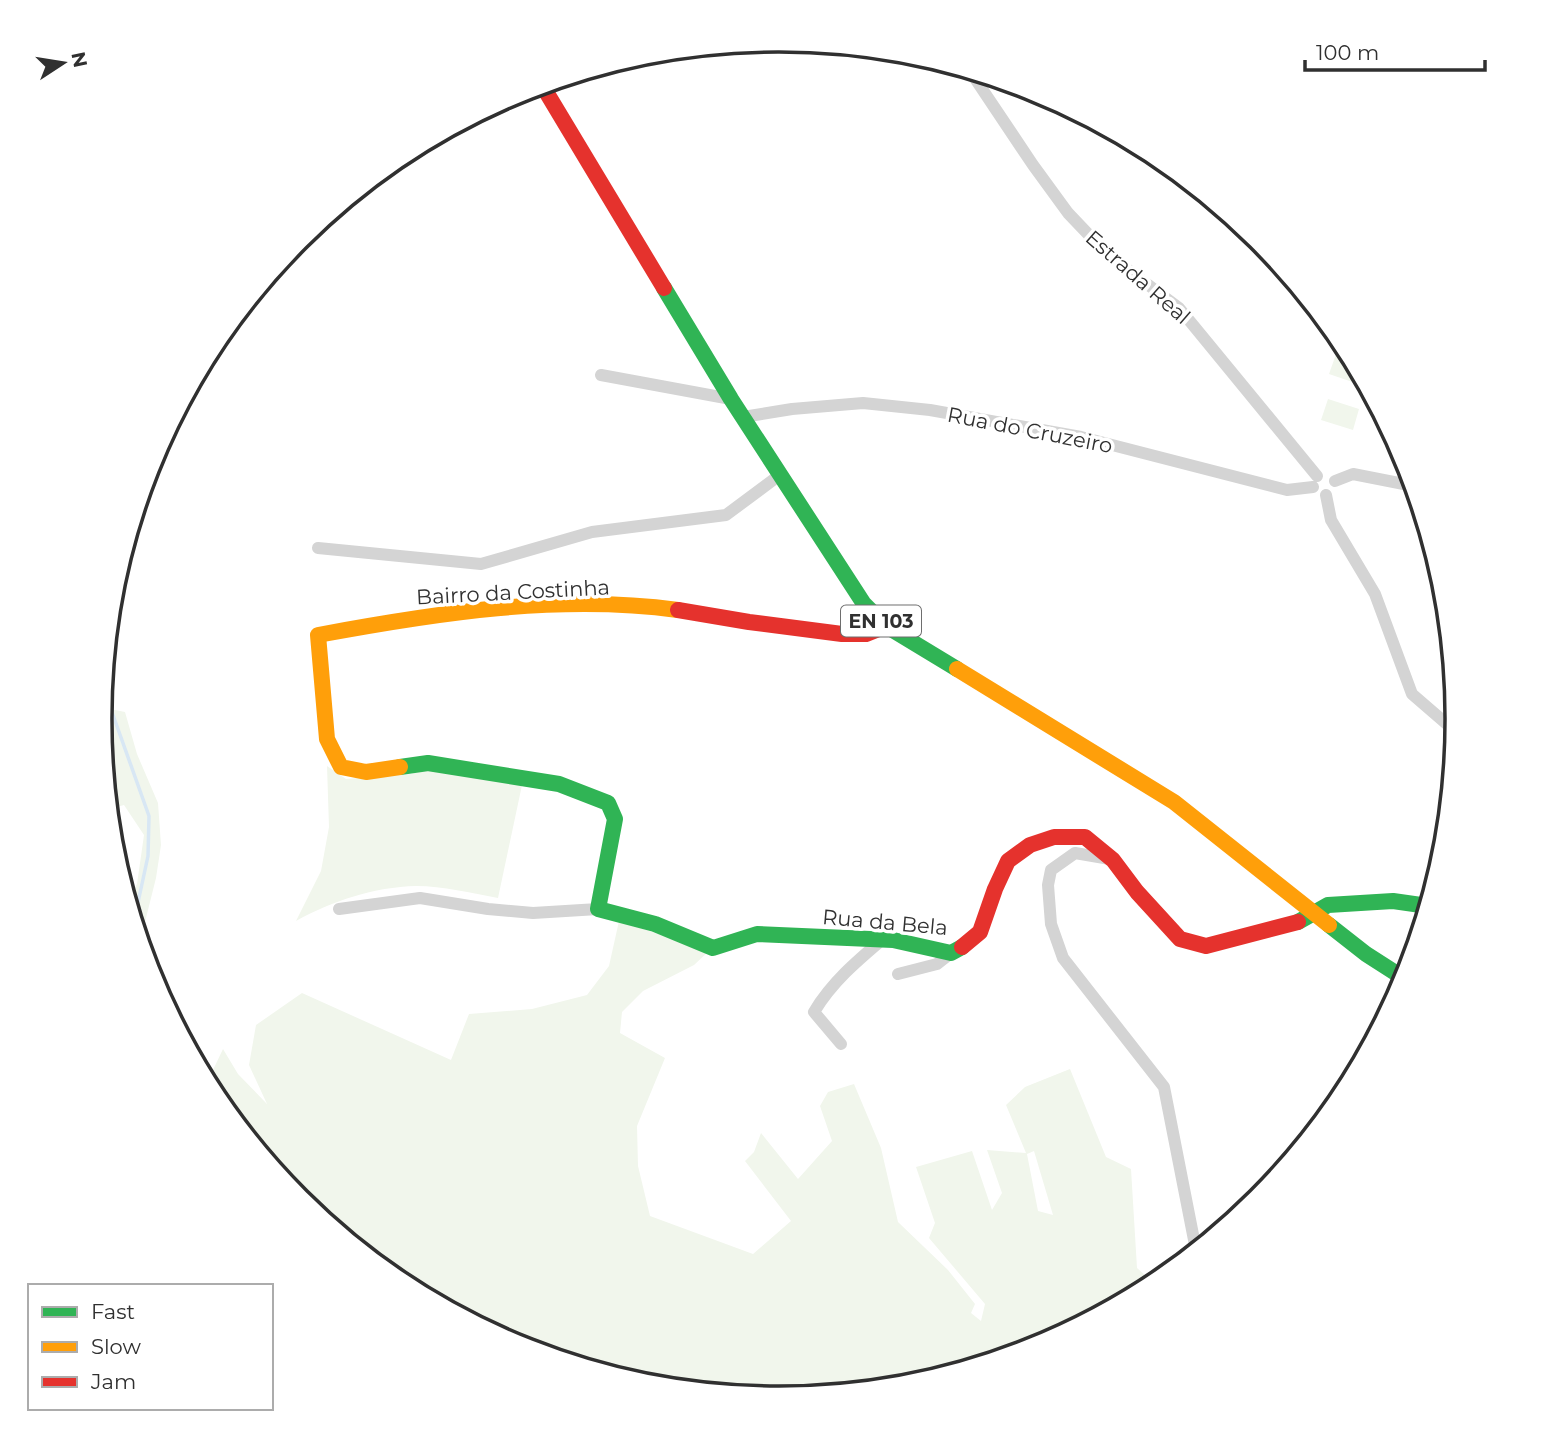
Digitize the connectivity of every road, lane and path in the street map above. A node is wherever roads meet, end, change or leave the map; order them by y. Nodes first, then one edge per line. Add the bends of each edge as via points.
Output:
1 (978, 83) edge
2 (547, 94) edge
3 (600, 375) dead end
4 (731, 399) junction
5 (743, 418) junction
6 (781, 474) junction
7 (1335, 481) junction
8 (1315, 482) junction
9 (1401, 483) edge
10 (1326, 495) junction
11 (318, 548) dead end
12 (886, 625) junction
13 (1445, 722) edge
14 (1113, 860) junction
15 (1418, 905) edge
16 (338, 909) dead end
17 (598, 909) junction
18 (1317, 913) junction
19 (883, 939) junction
20 (951, 953) junction
21 (1395, 972) edge
22 (898, 974) dead end
23 (841, 1044) dead end
24 (1194, 1240) edge

1 - 8 street, Estrada Real via 1068,213 1107,254 1179,308
2 - 4 street, EN 103
3 - 4 street
4 - 5 street, EN 103
5 - 6 street, EN 103
5 - 8 street, Rua do Cruzeiro via 863,403 930,410 1081,437 1287,490
6 - 11 street via 726,515 592,532 481,564
6 - 12 street, EN 103 via 864,604
7 - 8 street via 1325,473
7 - 9 street via 1353,474
7 - 10 street
8 - 10 street via 1318,494
10 - 13 street via 1331,520 1375,594 1412,694
12 - 17 street, Bairro da Costinha via 868,634 843,633 661,608 576,606 471,611 318,635 327,739 341,767 366,772 428,763 559,784 608,803 615,819
12 - 18 street, EN 103 via 1174,802
14 - 18 street, Rua da Bela via 1180,939 1194,945 1206,946
14 - 20 street, Rua da Bela via 1085,837 1054,837 1030,845 1008,861 980,932
14 - 24 street via 1075,853 1051,870 1051,924 1063,958 1164,1087
15 - 18 street, Rua da Bela via 1344,903 1328,905
16 - 17 street via 420,898 533,913
17 - 19 street, Rua da Bela via 655,924 713,948 757,934
18 - 21 street, EN 103
19 - 20 street, Rua da Bela
19 - 23 street via 847,970 814,1012
20 - 22 street via 937,964

